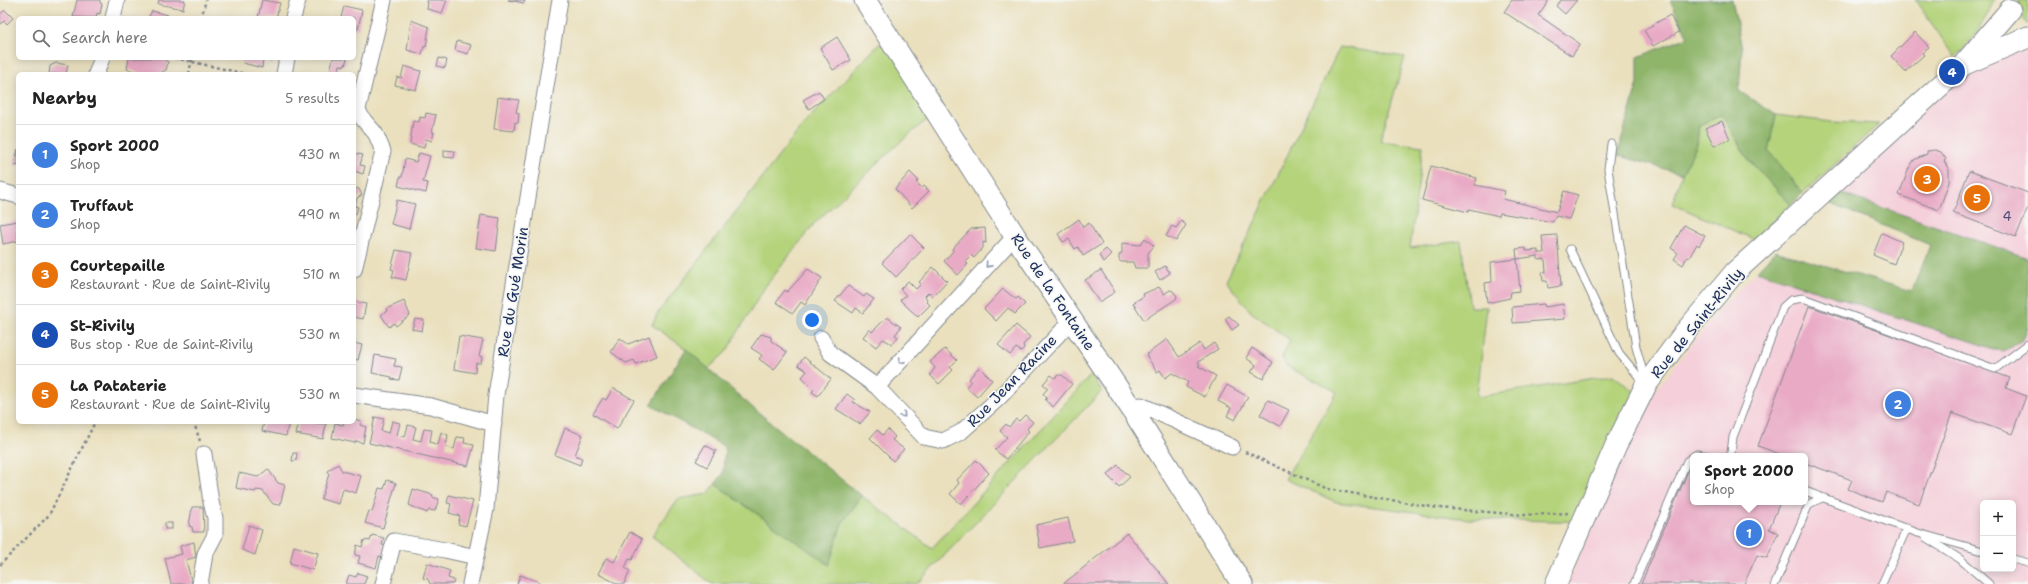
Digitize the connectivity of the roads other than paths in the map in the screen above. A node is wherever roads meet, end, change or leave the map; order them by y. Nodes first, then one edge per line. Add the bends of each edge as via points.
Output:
1 (118, 0) edge
2 (298, 0) edge
3 (384, 0) edge
4 (560, 0) edge
5 (866, 0) edge
6 (2010, 5) edge
7 (114, 16) edge
8 (294, 16) edge
9 (2028, 37) edge
10 (101, 60) edge
11 (287, 60) edge
12 (1963, 65) junction
13 (97, 72) edge
14 (284, 72) edge
15 (1611, 144) dead end
16 (0, 191) edge
17 (16, 195) edge
18 (1015, 236) junction
19 (1570, 249) dead end
20 (356, 262) edge
21 (1072, 320) junction
22 (822, 338) dead end
23 (2028, 344) edge
24 (1646, 385) junction
25 (877, 387) junction
26 (356, 395) edge
27 (1131, 408) junction
28 (494, 424) junction
29 (1232, 446) road end
30 (1731, 453) edge
31 (204, 454) road end
32 (1690, 459) edge
33 (1808, 492) edge
34 (1822, 498) junction
35 (1907, 528) junction
36 (1918, 532) junction
37 (1980, 550) edge
38 (476, 557) junction
39 (2016, 560) edge
40 (2028, 563) edge
41 (200, 584) edge
42 (382, 584) edge
43 (470, 584) edge
44 (1242, 584) edge
45 (1556, 584) edge
46 (1634, 584) edge
47 (1775, 584) edge
48 (1882, 584) edge
49 (1989, 584) edge

1 - 7 street
2 - 8 street
3 - 20 street via 358,109 366,125 376,134 383,151
4 - 28 street, Rue du Gué Morin via 497,387
5 - 18 street, Rue de la Fontaine
6 - 9 street via 2013,21
6 - 12 street, Rue de Saint-Rivily
9 - 12 street, Rue de Saint-Rivily
10 - 13 street
11 - 14 street
12 - 24 street, Rue de Saint-Rivily via 1735,272 1685,332
15 - 24 lane via 1608,169 1636,347
16 - 17 street
18 - 21 street, Rue de la Fontaine
18 -> 25 street
19 - 24 lane via 1618,353
25 -> 21 street, Rue Jean Racine via 924,437 943,441 961,432 999,398
21 - 27 street, Rue de la Fontaine
22 - 25 street, Rue Jean Racine via 830,353
23 - 30 lane via 1995,369 1803,298 1791,300 1783,307 1733,437
24 - 45 street, Rue de Saint-Rivily via 1616,445
26 - 28 street via 431,406
27 - 29 street via 1141,405
27 - 44 street, Rue de la Fontaine
28 - 38 street, Rue du Gué Morin via 486,509
31 - 41 street via 215,518 215,536 205,554
32 - 46 lane
33 - 34 lane
34 - 35 lane
34 - 47 lane via 1809,504
35 - 36 lane
35 - 48 lane
36 - 37 lane
36 - 49 lane via 1960,559
38 - 42 street via 394,541
38 - 43 street, Rue du Gué Morin
39 - 40 lane

